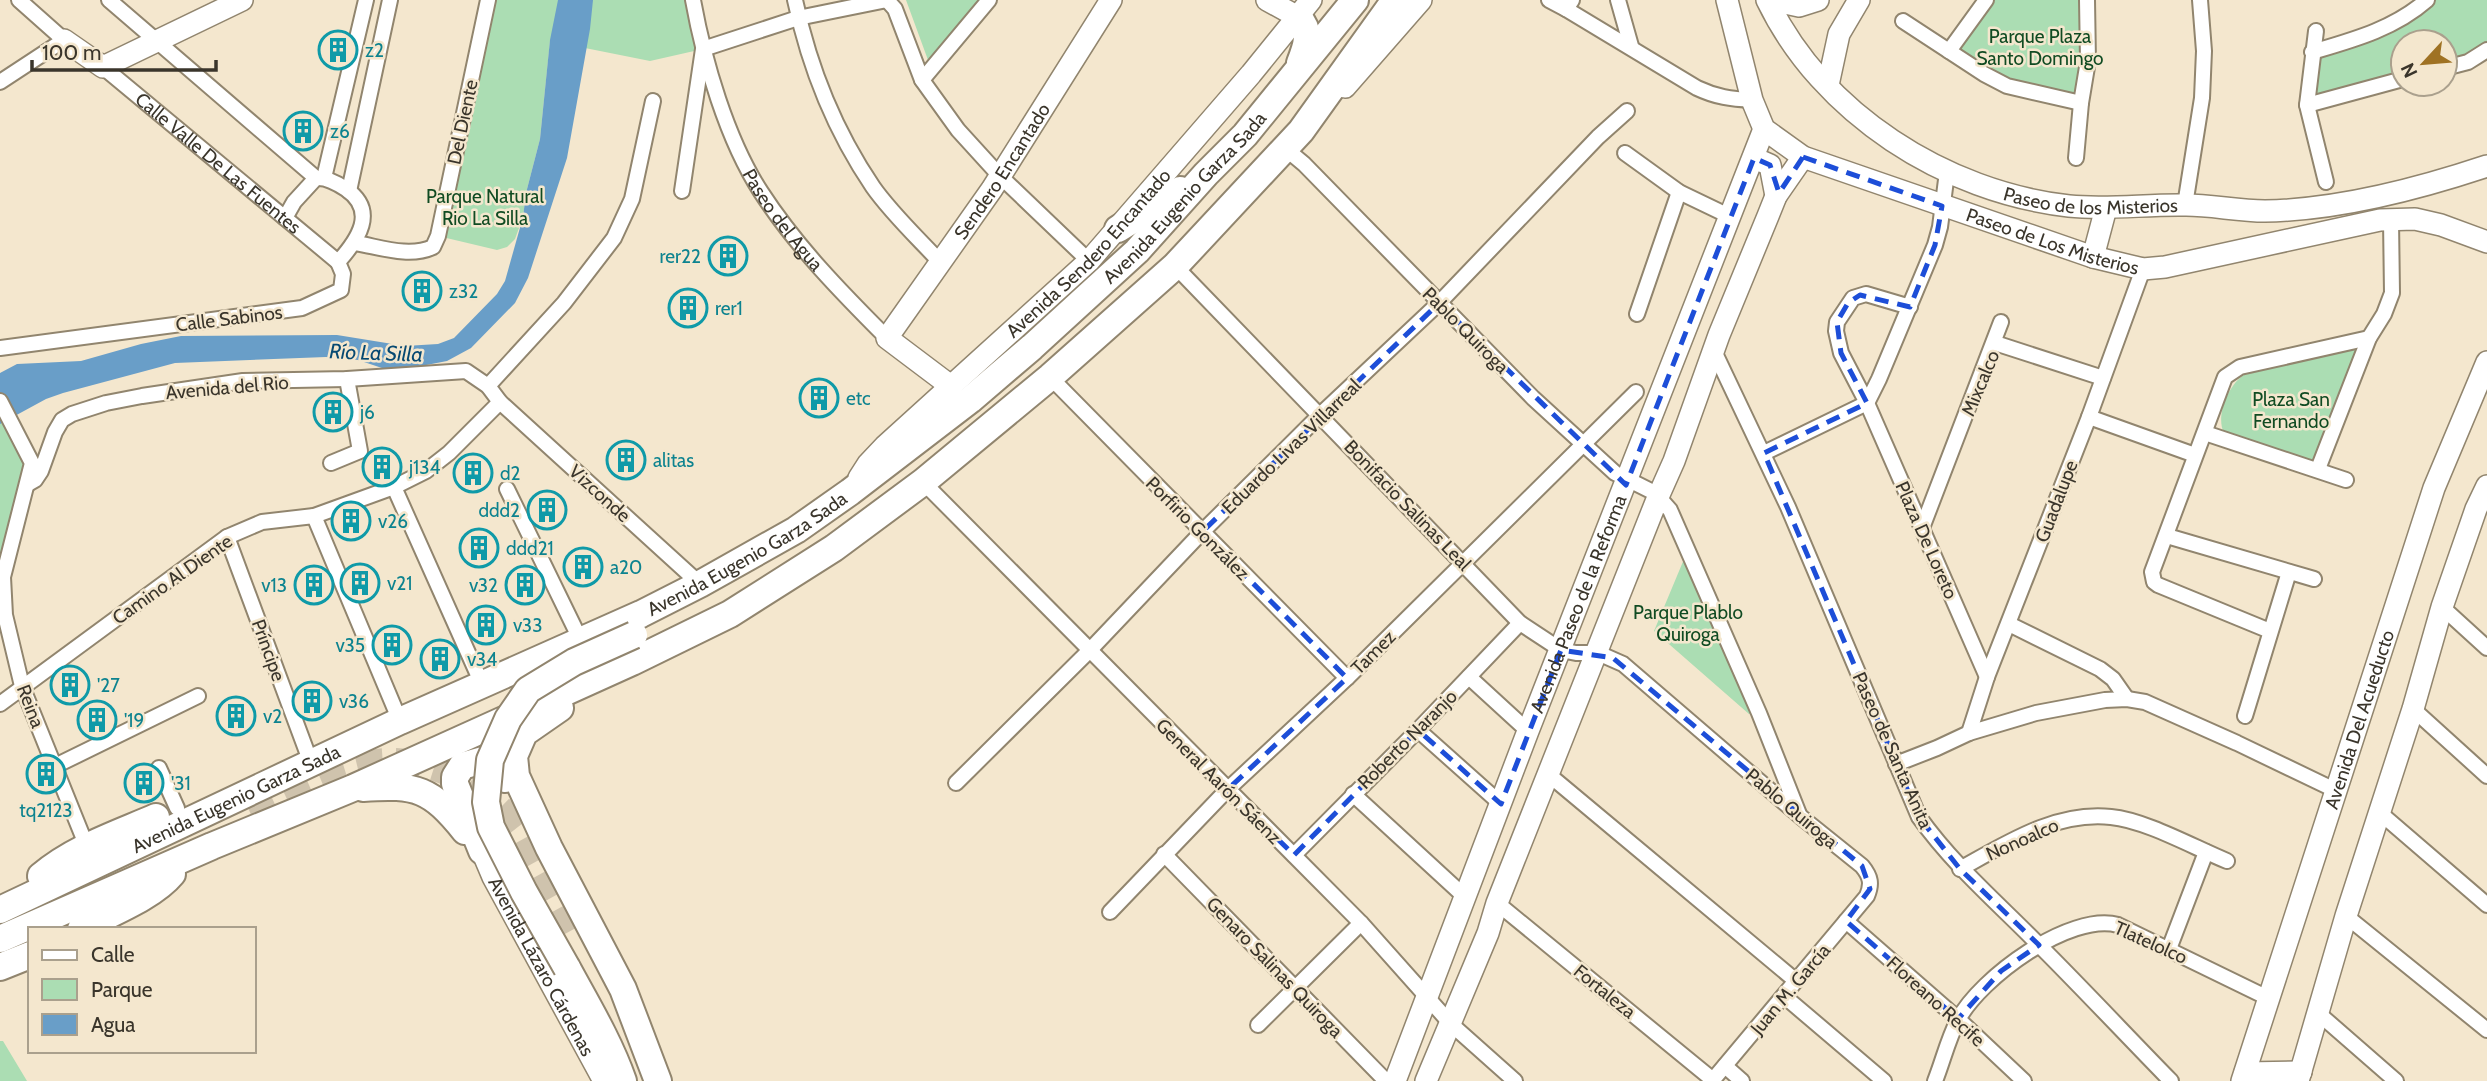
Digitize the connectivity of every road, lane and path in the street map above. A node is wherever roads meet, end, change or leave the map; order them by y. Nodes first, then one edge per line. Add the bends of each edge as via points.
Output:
1 (19, 0) edge
2 (109, 0) edge
3 (242, 0) edge
4 (366, 0) edge
5 (390, 0) edge
6 (488, 0) edge
7 (693, 0) edge
8 (794, 0) edge
9 (887, 0) edge
10 (989, 0) edge
11 (1111, 0) edge
12 (1267, 0) edge
13 (1355, 0) edge
14 (1395, 0) edge
15 (1420, 0) edge
16 (1549, 0) edge
17 (1618, 0) edge
18 (1727, 0) edge
19 (1769, 0) edge
20 (1818, 0) edge
21 (1859, 0) edge
22 (1986, 0) edge
23 (2087, 0) edge
24 (2200, 0) edge
25 (2427, 0) edge
26 (1569, 4) edge
27 (1305, 8) edge
28 (799, 18) junction
29 (1903, 21) dead end
30 (2316, 31) dead end
31 (64, 40) junction
32 (156, 40) junction
33 (1631, 46) junction
34 (703, 49) junction
35 (2487, 50) edge
36 (1949, 51) junction
37 (2312, 52) junction
38 (2459, 64) edge
39 (103, 67) junction
40 (1298, 69) junction
41 (922, 80) junction
42 (0, 82) edge
43 (2389, 83) edge
44 (1828, 85) junction
45 (1752, 100) junction
46 (653, 101) dead end
47 (2081, 103) junction
48 (2307, 105) junction
49 (1627, 111) dead end
50 (1764, 129) junction
51 (1294, 140) junction
52 (1625, 153) dead end
53 (1803, 157) junction
54 (1754, 158) junction
55 (2076, 158) dead end
56 (2487, 166) edge
57 (1947, 172) junction
58 (1206, 174) junction
59 (999, 175) junction
60 (320, 178) junction
61 (2326, 182) dead end
62 (349, 191) junction
63 (682, 191) dead end
64 (1679, 192) junction
65 (1776, 196) junction
66 (2185, 205) junction
67 (1942, 206) junction
68 (2106, 208) junction
69 (2261, 211) junction
70 (1729, 216) junction
71 (285, 218) junction
72 (2391, 220) junction
73 (1118, 229) junction
74 (2487, 242) edge
75 (355, 243) junction
76 (2264, 247) junction
77 (2093, 257) junction
78 (1089, 261) junction
79 (338, 262) junction
80 (941, 263) junction
81 (1175, 266) junction
82 (2143, 269) junction
83 (1439, 303) junction
84 (1910, 307) junction
85 (1637, 314) dead end
86 (2001, 322) dead end
87 (887, 338) junction
88 (2369, 338) junction
89 (1995, 343) junction
90 (0, 348) edge
91 (1714, 351) junction
92 (2487, 362) edge
93 (1050, 377) junction
94 (2104, 378) junction
95 (347, 379) junction
96 (488, 386) junction
97 (951, 387) junction
98 (1636, 392) dead end
99 (0, 401) edge
100 (500, 402) junction
101 (1867, 403) junction
102 (1321, 415) junction
103 (2089, 417) junction
104 (2205, 433) junction
105 (1582, 443) junction
106 (1764, 453) junction
107 (2195, 455) junction
108 (331, 463) dead end
109 (2318, 469) junction
110 (2346, 480) dead end
111 (1628, 481) junction
112 (923, 482) junction
113 (28, 484) junction
114 (2487, 486) edge
115 (394, 487) junction
116 (507, 489) dead end
117 (850, 492) junction
118 (1658, 497) junction
119 (2482, 514) edge
120 (314, 516) junction
121 (1922, 528) junction
122 (796, 530) junction
123 (1202, 532) junction
124 (2167, 536) junction
125 (227, 537) junction
126 (1463, 562) junction
127 (2289, 572) junction
128 (2314, 579) dead end
129 (700, 584) junction
130 (2442, 607) junction
131 (1520, 623) junction
132 (2009, 624) junction
133 (2270, 631) junction
134 (581, 641) junction
135 (2487, 648) edge
136 (1561, 650) junction
137 (1089, 651) junction
138 (1598, 653) junction
139 (632, 662) junction
140 (1469, 677) junction
141 (1987, 677) junction
142 (1348, 678) junction
143 (482, 684) junction
144 (22, 686) junction
145 (198, 696) dead end
146 (2127, 699) junction
147 (0, 704) edge
148 (2413, 709) junction
149 (2245, 716) dead end
150 (400, 721) junction
151 (1418, 730) junction
152 (1528, 731) junction
153 (1969, 733) junction
154 (311, 763) junction
155 (1896, 764) junction
156 (55, 766) junction
157 (159, 768) dead end
158 (1548, 774) junction
159 (2487, 776) edge
160 (957, 783) dead end
161 (353, 788) junction
162 (1227, 790) junction
163 (2337, 791) junction
164 (1353, 794) junction
165 (1502, 804) junction
166 (177, 807) junction
167 (216, 808) junction
168 (249, 810) tunnel mouth
169 (2379, 812) junction
170 (1801, 817) junction
171 (87, 847) junction
172 (549, 848) junction
173 (482, 851) junction
174 (2206, 852) junction
175 (1164, 854) junction
176 (1294, 855) junction
177 (181, 859) junction
178 (2227, 861) dead end
179 (1961, 869) junction
180 (1464, 896) junction
181 (1867, 897) joint
182 (1497, 903) junction
183 (2487, 905) edge
184 (7, 907) edge
185 (1110, 912) dead end
186 (2346, 916) junction
187 (1846, 921) junction
188 (1361, 923) junction
189 (84, 927) edge
190 (573, 929) tunnel mouth
191 (0, 939) edge
192 (2039, 945) junction
193 (2168, 948) junction
194 (28, 956) edge
195 (0, 967) edge
196 (1796, 981) junction
197 (1296, 986) junction
198 (1427, 995) junction
199 (1784, 996) junction
200 (2268, 998) junction
201 (2318, 1013) junction
202 (1958, 1019) junction
203 (1451, 1024) junction
204 (1258, 1026) dead end
205 (2487, 1030) edge
206 (2254, 1043) junction
207 (1725, 1066) junction
208 (2277, 1072) junction
209 (654, 1076) edge
210 (2300, 1076) edge
211 (2244, 1077) edge
212 (1713, 1080) edge
213 (604, 1081) edge
214 (622, 1081) edge
215 (1386, 1081) edge
216 (1395, 1081) edge
217 (1426, 1081) edge
218 (1515, 1081) edge
219 (1742, 1081) edge
220 (1884, 1081) edge
221 (1935, 1081) edge
222 (2024, 1081) edge
223 (2171, 1081) edge
224 (2396, 1081) edge

1 - 31 street
2 - 32 street
3 - 32 street
4 - 60 street
5 - 62 street
6 - 75 street, Del Diente via 433,247 412,253
7 - 34 street, Paseo del Agua
8 - 28 street
9 - 28 street
9 - 41 street via 895,9
10 - 41 street
11 - 59 street, Sendero Encantado
12 - 27 street
13 - 40 highway, Avenida Eugenio Garza Sada
14 - 51 highway, Avenida Eugenio Garza Sada
15 - 51 street, Avenida Eugenio Garza Sada
16 - 26 street
17 - 33 street
18 - 45 street
19 - 20 street via 1799,6
19 - 44 street, Paseo de los Misterios via 1800,57
21 - 44 street via 1839,34
22 - 36 street
23 - 47 street via 2088,61
24 - 66 street via 2202,98
25 - 37 street via 2371,34
26 - 33 street
27 - 40 highway via 1308,37
27 - 73 street, Avenida Sendero Encantado
28 - 34 street
28 - 80 street via 830,110 852,153 875,189
29 - 36 street
30 - 37 street
31 - 39 street, Calle Valle De Las Fuentes
31 - 42 street
32 - 39 street
32 - 60 street
33 - 45 street via 1713,96
34 - 63 street
34 - 87 street, Paseo del Agua via 738,146 760,190 829,280
35 - 38 street
36 - 47 street via 2007,86
37 - 48 street
39 - 71 street, Calle Valle De Las Fuentes
40 - 58 highway, Avenida Eugenio Garza Sada via 1245,135
41 - 59 street via 958,130
43 - 48 street
44 - 57 street, Paseo de los Misterios via 1893,141
45 - 50 street
46 - 96 street via 635,188 614,238 564,303
47 - 55 street
48 - 61 street
49 - 83 street, Eduardo Livas Villarreal
50 - 53 street, Paseo de Los Misterios
50 - 54 street, Avenida Paseo de la Reforma
51 - 81 highway, Avenida Eugenio Garza Sada
51 - 83 street, Pablo Quiroga via 1304,164
52 - 64 street
53 - 65 street, Avenida Paseo de la Reforma
53 - 67 street, Paseo de Los Misterios
54 - 65 street via 1770,165
54 - 70 street, Avenida Paseo de la Reforma
56 - 69 street, Paseo de los Misterios via 2407,190
57 - 67 street
57 - 68 street, Paseo de los Misterios via 2030,200
58 - 73 highway
58 - 117 highway, Avenida Eugenio Garza Sada via 1137,251 1032,347
59 - 78 street
59 - 80 street, Sendero Encantado
60 - 62 street
60 - 71 street via 298,196
62 - 75 street via 360,201 364,218
64 - 70 street
64 - 85 street
65 - 91 street, Avenida Paseo de la Reforma
66 - 68 street, Paseo de los Misterios
66 - 69 street, Paseo de los Misterios
67 - 77 street, Paseo de Los Misterios
67 - 84 street via 1935,244
68 - 77 street
69 - 76 street
70 - 111 street, Avenida Paseo de la Reforma
71 - 79 street, Calle Valle De Las Fuentes
72 - 74 street, Paseo de Los Misterios via 2415,219
72 - 76 street, Paseo de Los Misterios
72 - 88 street via 2392,293
73 - 78 street, Avenida Sendero Encantado
75 - 79 street
76 - 82 street, Paseo de Los Misterios
77 - 82 street, Paseo de Los Misterios
78 - 97 street, Avenida Sendero Encantado
79 - 90 street, Calle Sabinos via 343,274 341,290 302,309
80 - 87 street, Sendero Encantado
81 - 93 highway, Avenida Eugenio Garza Sada
81 - 102 street, Bonifacio Salinas Leal
82 - 94 street, Guadalupe
83 - 102 street, Eduardo Livas Villarreal
83 - 105 street, Pablo Quiroga
84 - 101 street
84 - 101 street, Plaza De Loreto via 1860,295 1848,303 1837,322 1841,353
86 - 89 street
87 - 97 street, Paseo del Agua
88 - 104 street via 2231,372 2225,377
88 - 109 street
89 - 94 street, Mixcalco
89 - 121 street, Mixcalco
91 - 106 street, Paseo de Santa Anita
91 - 118 street, Avenida Paseo de la Reforma
92 - 163 street, Avenida Del Acueducto via 2434,488
93 - 112 highway, Avenida Eugenio Garza Sada
93 - 123 street, Porfirio González
94 - 103 street, Guadalupe
95 - 96 street, Avenida del Rio via 466,371
95 - 108 street via 360,451
95 - 113 street, Avenida del Rio via 243,382 142,396 72,414 62,420 41,471
96 - 100 street, Avenida del Rio
97 - 117 street, Avenida Sendero Encantado via 885,446
98 - 105 street, Tamez
99 - 113 street, Reina via 32,463
100 - 115 street, Camino Al Diente via 449,453
100 - 129 street, Vizconde
101 - 106 street
101 - 121 street, Plaza De Loreto
102 - 123 street, Eduardo Livas Villarreal
102 - 126 street, Bonifacio Salinas Leal
103 - 107 street
103 - 132 street, Guadalupe
104 - 107 street
104 - 109 street
105 - 111 street, Pablo Quiroga
105 - 126 street, Tamez
106 - 155 street, Paseo de Santa Anita
107 - 124 street
109 - 110 street
111 - 118 street, Pablo Quiroga
111 - 136 street, Avenida Paseo de la Reforma
112 - 137 street, General Aarón Sáenz
112 - 139 highway, Avenida Eugenio Garza Sada via 784,582
113 - 144 street, Reina via 2,593
114 - 119 street
115 - 120 street, Camino Al Diente
115 - 143 street
116 - 134 street
117 - 122 highway, Avenida Eugenio Garza Sada
118 - 138 street, Avenida Paseo de la Reforma
118 - 170 street via 1677,524
119 - 130 street
120 - 125 street, Camino Al Diente via 262,522
120 - 150 street
121 - 141 street, Plaza De Loreto
122 - 129 highway, Avenida Eugenio Garza Sada
122 - 214 highway, bridge via 778,553 747,577 528,690 508,719 490,760 486,802 491,827 604,1038
123 - 137 street, Eduardo Livas Villarreal
123 - 142 street, Porfirio González
124 - 127 street
124 - 133 street via 2152,572 2154,582
125 - 144 street, Camino Al Diente
125 - 154 street, Príncipe
126 - 131 street, Bonifacio Salinas Leal
126 - 142 street, Tamez
127 - 128 street
127 - 133 street
129 - 134 highway, Avenida Eugenio Garza Sada
130 - 135 street
130 - 148 street
131 - 136 street, Bonifacio Salinas Leal
131 - 140 street, Roberto Naranjo
132 - 141 street, Guadalupe
132 - 146 street via 2100,669
133 - 149 street
134 - 143 highway, Avenida Eugenio Garza Sada
136 - 138 street, Bonifacio Salinas Leal
136 - 152 street, Avenida Paseo de la Reforma
137 - 160 street, Eduardo Livas Villarreal
137 - 162 street, General Aarón Sáenz
138 - 158 street, Avenida Paseo de la Reforma
138 - 170 street, Pablo Quiroga via 1623,664
139 - 161 highway, Avenida Eugenio Garza Sada
139 - 172 highway via 530,727 517,746 516,776
140 - 151 street, Roberto Naranjo
140 - 152 street
141 - 153 street, Guadalupe
142 - 162 street, Tamez
143 - 150 highway, Avenida Eugenio Garza Sada
144 - 147 street, Camino Al Diente
144 - 156 street, Reina
145 - 156 street
146 - 153 street via 2036,713
146 - 163 street via 2145,702
148 - 159 street
148 - 169 street
150 - 154 highway, Avenida Eugenio Garza Sada
151 - 164 street, Roberto Naranjo
151 - 165 street
152 - 165 street, Avenida Paseo de la Reforma
153 - 155 street
154 - 167 highway, Avenida Eugenio Garza Sada
155 - 179 street, Paseo de Santa Anita via 1919,817
156 - 171 street, Reina
157 - 166 street
158 - 182 street, Avenida Paseo de la Reforma
158 - 196 street
161 - 173 highway via 397,786 432,796
161 - 177 highway, Avenida Eugenio Garza Sada
162 - 175 street, Tamez
162 - 176 street, General Aarón Sáenz
163 - 200 street, Avenida Del Acueducto
164 - 176 street, Roberto Naranjo
164 - 180 street
165 - 180 street, Avenida Paseo de la Reforma
166 - 167 highway
166 - 171 highway
167 - 184 highway, Avenida Eugenio Garza Sada
168 - 184 highway via 89,883
169 - 183 street
169 - 186 street
170 - 181 street, Pablo Quiroga via 1863,866 1871,883
171 - 184 highway via 61,861
172 - 173 highway via 534,832 503,775 493,765 477,760 462,766 455,784
172 - 209 highway via 623,989
173 - 213 street, Avenida Lázaro Cárdenas
174 - 178 street, Nonoalco
174 - 179 street, Nonoalco via 2147,827 2113,817 2085,816 2020,836
174 - 193 street
175 - 185 street, Tamez
175 - 197 street, Genaro Salinas Quiroga
176 - 188 street, General Aarón Sáenz
177 - 189 highway via 166,881
177 - 191 highway, Avenida Eugenio Garza Sada
179 - 192 street, Paseo de Santa Anita
180 - 198 street, Avenida Paseo de la Reforma
181 - 187 street, Juan M. García
182 - 203 street, Avenida Paseo de la Reforma
182 - 212 street, Fortaleza
186 - 201 street
186 - 205 street
187 - 196 street, Juan M. García
187 - 202 street, Floreano Recife
188 - 197 street
188 - 198 street, General Aarón Sáenz
190 - 209 highway
192 - 193 street, Tlatelolco via 2105,921
192 - 202 street, Tlatelolco via 2001,971
192 - 223 street, Paseo de Santa Anita
193 - 200 street, Tlatelolco
194 - 195 highway
196 - 199 street, Juan M. García
197 - 204 street
197 - 215 street, Genaro Salinas Quiroga
198 - 203 street, General Aarón Sáenz
198 - 216 street, Avenida Paseo de la Reforma
199 - 207 street, Juan M. García
199 - 220 street
200 - 206 street, Avenida Del Acueducto
201 - 210 street
201 - 224 street
202 - 221 street, Tlatelolco
202 - 222 street, Floreano Recife
203 - 217 street, Avenida Paseo de la Reforma
203 - 218 street, General Aarón Sáenz
206 - 208 street
206 - 211 street, Avenida Del Acueducto
207 - 212 street, Juan M. García
207 - 219 street
208 - 210 street
208 - 211 street

